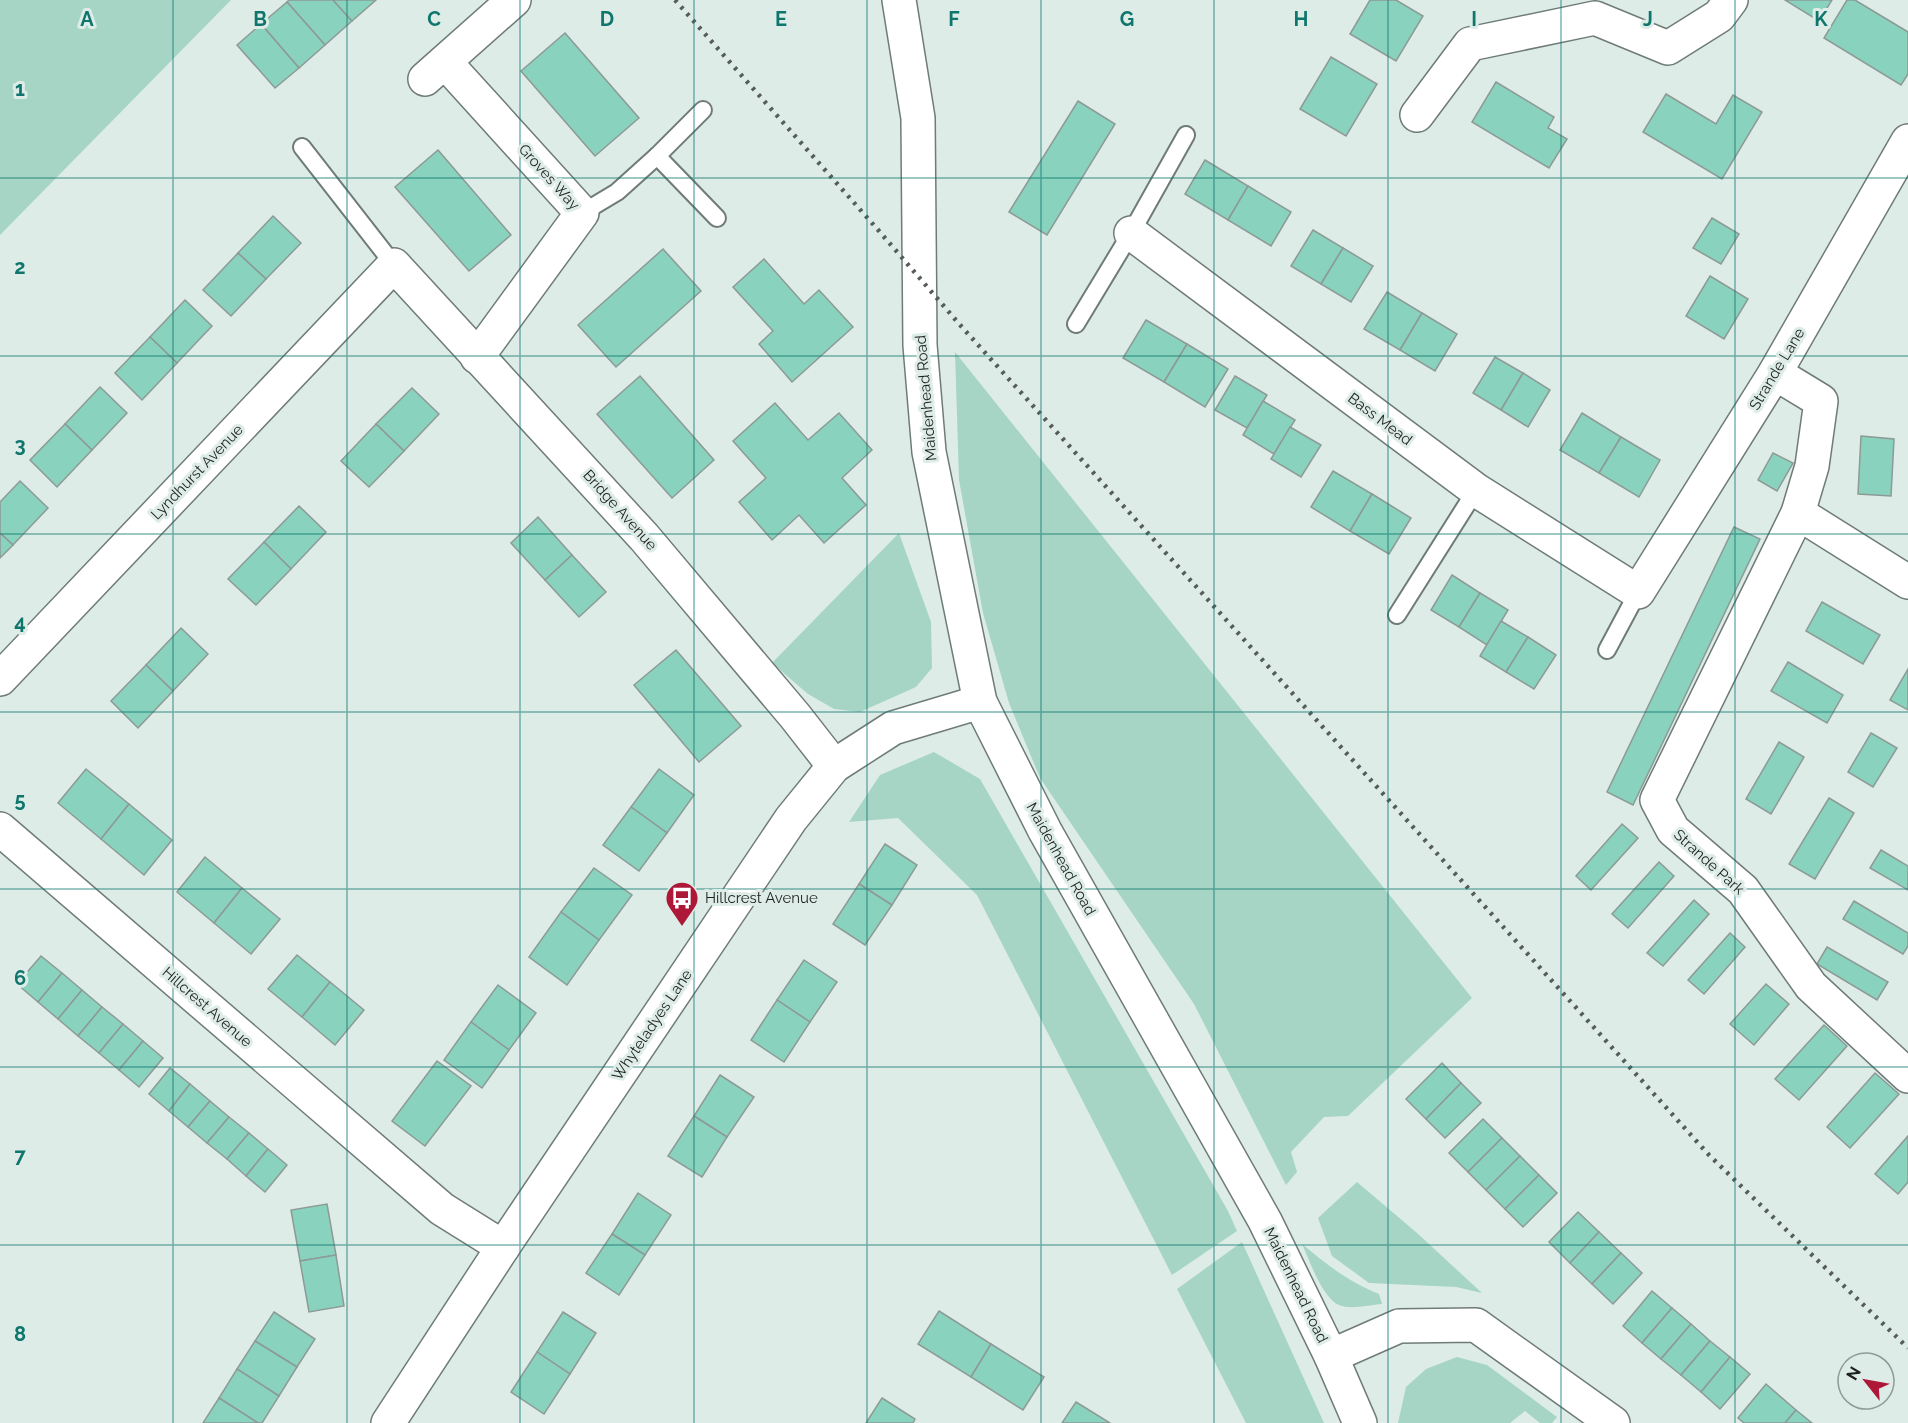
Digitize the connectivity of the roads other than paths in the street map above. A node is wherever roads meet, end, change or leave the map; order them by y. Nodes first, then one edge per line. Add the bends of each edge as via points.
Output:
1 (514, 0) edge
2 (899, 0) edge
3 (1731, 0) edge
4 (703, 110) dead end
5 (1417, 115) dead end
6 (1185, 135) dead end
7 (1908, 141) edge
8 (302, 147) dead end
9 (657, 156) junction
10 (582, 213) junction
11 (717, 218) dead end
12 (1131, 233) junction
13 (394, 265) junction
14 (1076, 324) dead end
15 (477, 357) junction
16 (1775, 374) junction
17 (1476, 490) junction
18 (1798, 513) junction
19 (1908, 582) edge
20 (1638, 592) junction
21 (1396, 615) dead end
22 (1607, 650) dead end
23 (0, 679) edge
24 (980, 702) junction
25 (834, 766) junction
26 (0, 829) edge
27 (1908, 1076) edge
28 (502, 1247) junction
29 (1331, 1356) junction
30 (388, 1423) edge
31 (1360, 1423) edge
32 (1613, 1423) edge

1 - 10 street, Groves Way via 435,70
2 - 24 street, Maidenhead Road via 918,118 920,345 929,452
3 - 5 street via 1719,16 1668,48 1595,18 1470,44
4 - 9 lane
6 - 12 lane
7 - 16 street, Strande Lane
8 - 13 lane
9 - 10 lane via 617,192
9 - 11 lane
10 - 15 street, Groves Way
12 - 14 lane
12 - 17 street, Bass Mead
13 - 15 street, Bridge Avenue
13 - 23 street, Lyndhurst Avenue
15 - 25 street, Bridge Avenue via 644,537
16 - 18 street, Strande Park via 1821,401 1812,466
16 - 20 street, Strande Lane
17 - 20 street, Bass Mead
17 - 21 lane
18 - 19 street
18 - 27 street, Strande Park via 1657,800 1673,830 1743,890 1811,986
20 - 22 lane
24 - 25 street, Whyteladyes Lane via 893,728
24 - 29 street, Maidenhead Road via 1045,831 1265,1221
25 - 28 street, Whyteladyes Lane via 791,819
26 - 28 street, Hillcrest Avenue via 442,1209
28 - 30 street, Whyteladyes Lane
29 - 31 street
29 - 32 street, Maidenhead Road via 1399,1326 1476,1324

